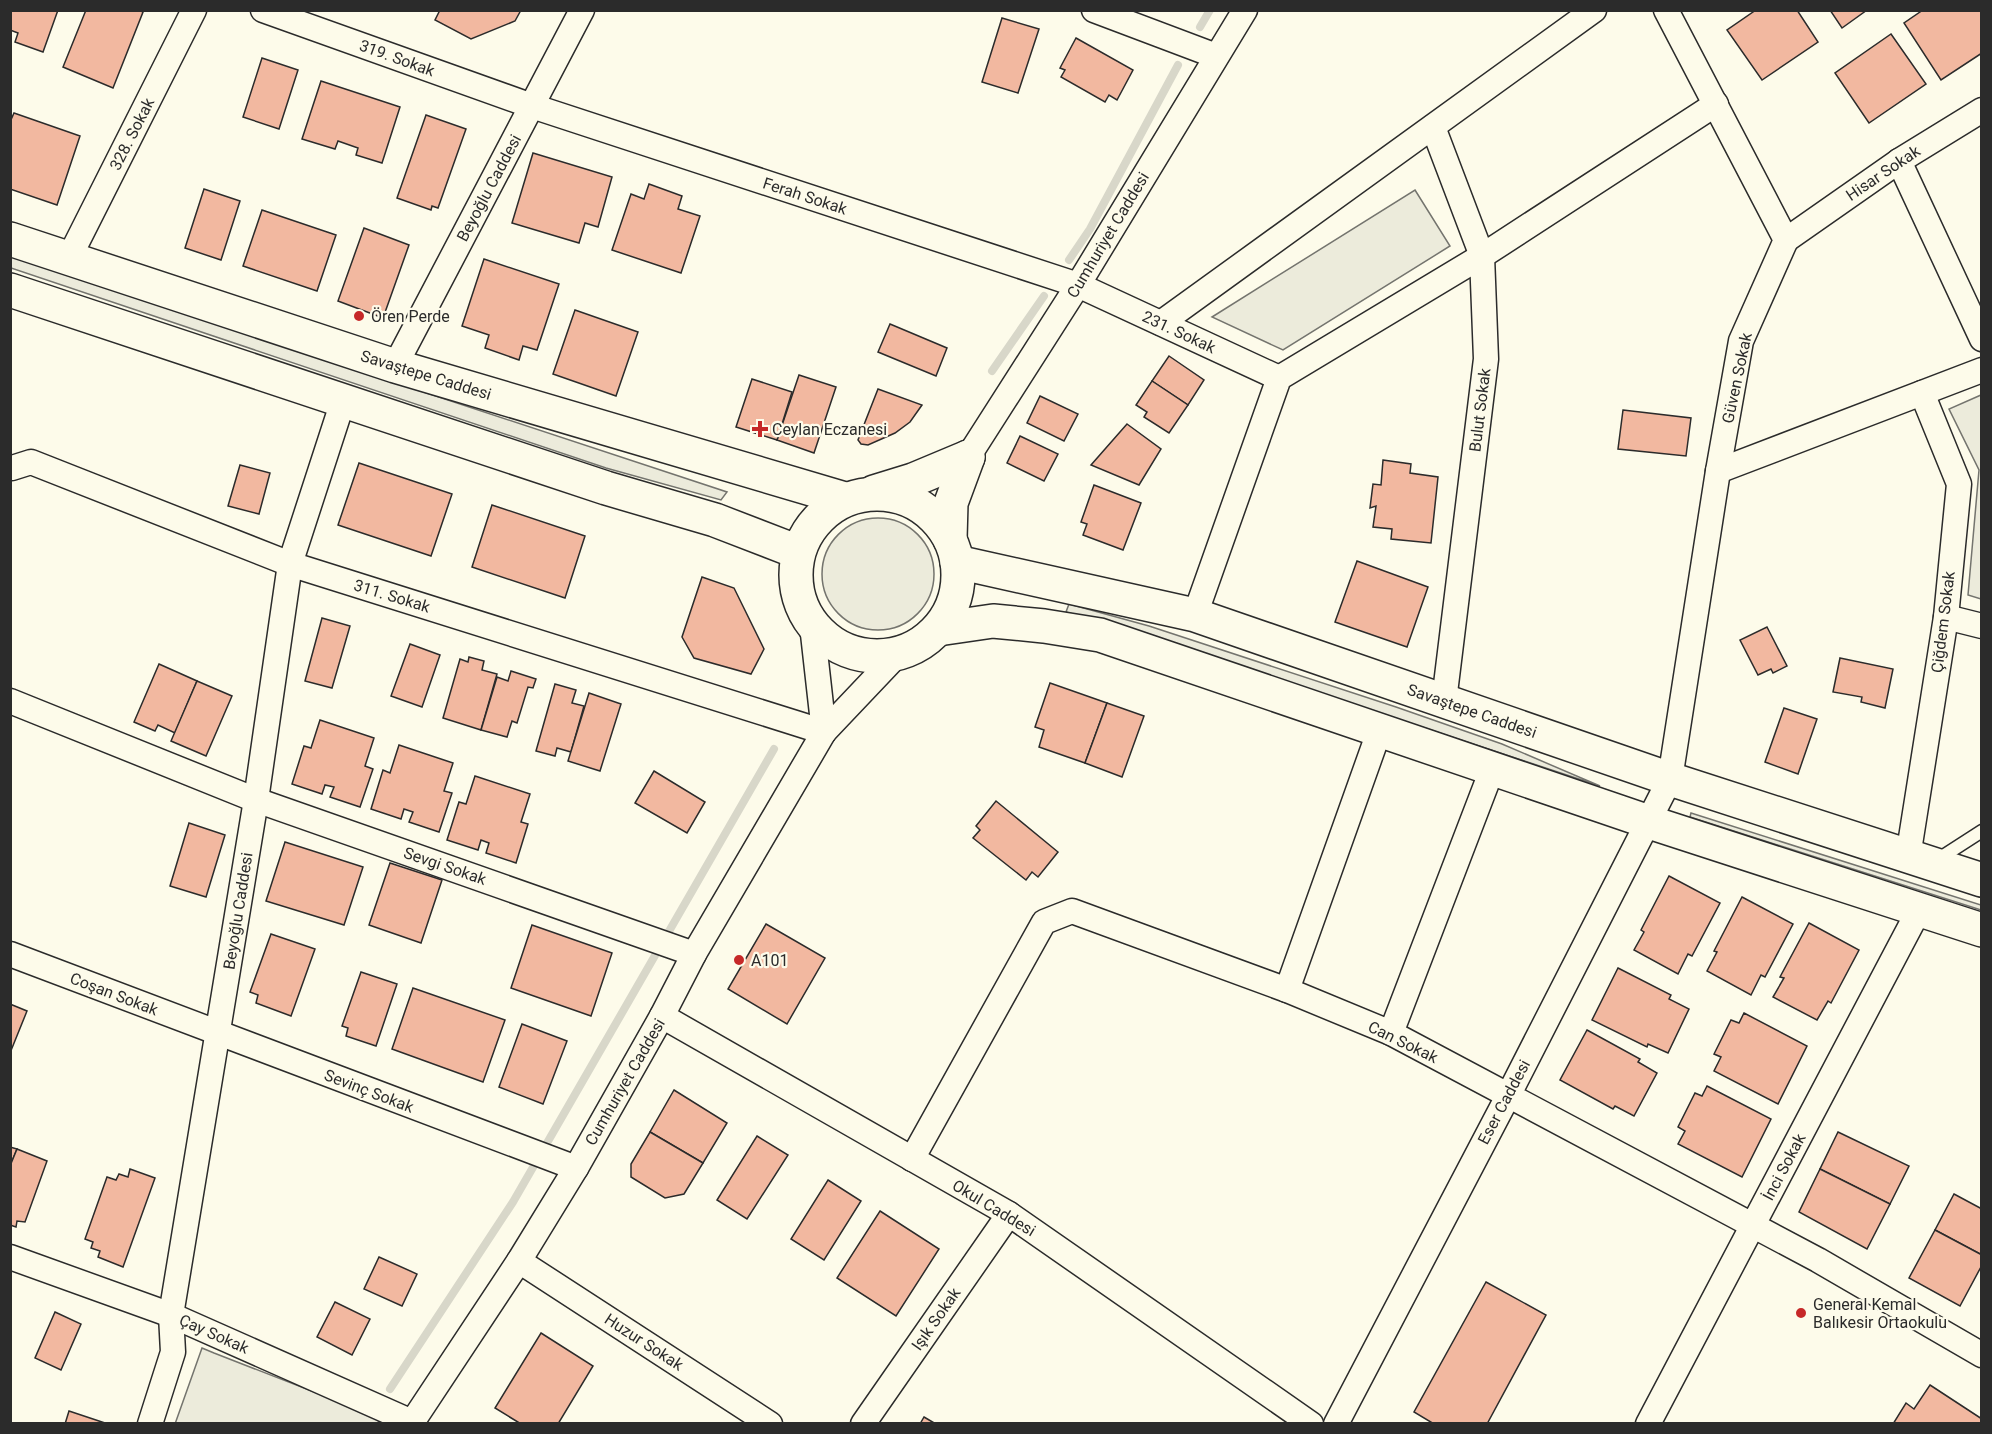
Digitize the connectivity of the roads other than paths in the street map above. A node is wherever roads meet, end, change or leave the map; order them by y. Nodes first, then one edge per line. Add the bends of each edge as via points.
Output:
1 (194, 10) edge
2 (263, 10) edge
3 (582, 10) edge
4 (1094, 10) edge
5 (1245, 10) edge
6 (1594, 10) edge
7 (1671, 13) edge
8 (1216, 56) junction
9 (1716, 104) junction
10 (532, 106) junction
11 (1982, 110) edge
12 (1433, 127) junction
13 (1899, 160) junction
14 (10, 239) edge
15 (1786, 240) junction
16 (1482, 256) junction
17 (69, 258) junction
18 (1078, 285) junction
19 (10, 290) edge
20 (1161, 323) junction
21 (1982, 339) edge
22 (395, 366) junction
23 (1982, 370) edge
24 (1279, 378) junction
25 (1923, 393) junction
26 (343, 401) junction
27 (968, 457) junction
28 (11, 469) edge
29 (1718, 471) junction
30 (857, 496) junction
31 (954, 551) junction
32 (798, 552) junction
33 (290, 564) junction
34 (1195, 615) junction
35 (1946, 617) junction
36 (812, 625) junction
37 (1982, 626) edge
38 (938, 629) junction
39 (897, 654) junction
40 (10, 701) edge
41 (1444, 701) junction
42 (1380, 729) junction
43 (824, 732) junction
44 (1493, 767) junction
45 (1670, 779) junction
46 (256, 800) junction
47 (1649, 822) junction
48 (1982, 831) edge
49 (1919, 861) junction
50 (1982, 880) edge
51 (1919, 910) junction
52 (1982, 930) edge
53 (10, 954) edge
54 (694, 954) junction
55 (1287, 990) junction
56 (662, 1016) junction
57 (1391, 1033) junction
58 (218, 1034) junction
59 (1508, 1096) junction
60 (912, 1159) junction
61 (576, 1168) junction
62 (1009, 1214) junction
63 (1753, 1226) junction
64 (10, 1257) edge
65 (519, 1261) junction
66 (171, 1315) junction
67 (1979, 1347) edge
68 (738, 1415) edge
69 (412, 1423) edge
70 (150, 1424) edge
71 (770, 1424) edge
72 (863, 1424) edge
73 (1311, 1424) edge
74 (1336, 1424) edge
75 (1648, 1424) edge

1 - 17 street, 328. Sokak
2 - 10 street, 319. Sokak
3 - 10 street, Beyoğlu Caddesi
4 - 8 street
5 - 8 street, Cumhuriyet Caddesi
6 - 12 street
7 - 9 street
8 - 18 street, Cumhuriyet Caddesi
9 - 15 street
9 - 16 street
10 - 18 street, Ferah Sokak
10 - 22 street, Beyoğlu Caddesi
11 - 13 street, Hisar Sokak
12 - 16 street, Bulut Sokak
12 - 20 street
13 - 15 street, Hisar Sokak
13 - 21 street
14 - 17 main road, Savaştepe Caddesi
15 - 29 street, Güven Sokak via 1741,341
16 - 24 street
16 - 41 street, Bulut Sokak via 1486,359
17 - 22 main road, Savaştepe Caddesi
18 - 20 street, 231. Sokak
18 - 27 street, Cumhuriyet Caddesi
19 - 26 main road
20 - 24 street, 231. Sokak
22 - 30 main road, Savaştepe Caddesi
23 - 25 street
24 - 34 street
25 - 29 street
25 - 35 street, Çiğdem Sokak via 1959,484
26 - 32 main road via 715,520
26 - 33 street, Beyoğlu Caddesi
27 - 30 main road via 913,480
27 - 31 main road via 951,503
28 - 33 street, 311. Sokak via 31,462
29 - 45 street, Güven Sokak
30 - 31 main road via 893,495 916,504 936,519
30 - 32 main road via 824,512 808,530
31 - 34 main road, Savaştepe Caddesi
31 - 38 main road via 958,586 951,609
32 - 36 main road via 795,577 800,602
33 - 43 street, 311. Sokak
33 - 46 street, Beyoğlu Caddesi
34 - 41 main road, Savaştepe Caddesi
35 - 37 street
35 - 49 street, Çiğdem Sokak
36 - 39 main road via 829,641 850,652 874,657
36 - 43 street
38 - 39 main road via 920,645
38 - 42 main road via 993,621 1100,635
39 - 43 street, Cumhuriyet Caddesi
40 - 46 street, Sevgi Sokak
41 - 45 main road, Savaştepe Caddesi
42 - 44 main road
42 - 55 street
43 - 54 street, Cumhuriyet Caddesi
44 - 47 main road
44 - 57 street
45 - 47 street, Eser Caddesi
45 - 49 main road, Savaştepe Caddesi
46 - 54 street, Sevgi Sokak
46 - 58 street, Beyoğlu Caddesi
47 - 51 main road
47 - 59 street, Eser Caddesi
48 - 49 lane
49 - 50 main road, Savaştepe Caddesi
51 - 52 main road
51 - 63 street, İnci Sokak
53 - 58 street, Coşan Sokak
54 - 56 street, Cumhuriyet Caddesi
55 - 57 street, Can Sokak
55 - 60 street, Can Sokak via 1072,911 1044,922
56 - 60 street, Okul Caddesi
56 - 61 street, Cumhuriyet Caddesi
57 - 59 street, Can Sokak
58 - 61 street, Sevinç Sokak
58 - 66 street, Beyoğlu Caddesi
59 - 63 street, Can Sokak
59 - 74 street, Eser Caddesi
60 - 62 street, Okul Caddesi
61 - 65 street, Cumhuriyet Caddesi
62 - 72 street, Işık Sokak
62 - 73 street, Okul Caddesi
63 - 67 street, Can Sokak
63 - 75 street, İnci Sokak
64 - 66 street, Çay Sokak
65 - 68 street, Huzur Sokak
65 - 69 street, Cumhuriyet Caddesi
66 - 69 street, Çay Sokak
66 - 70 street, Beyoğlu Caddesi via 173,1352
68 - 71 street, Huzur Sokak

